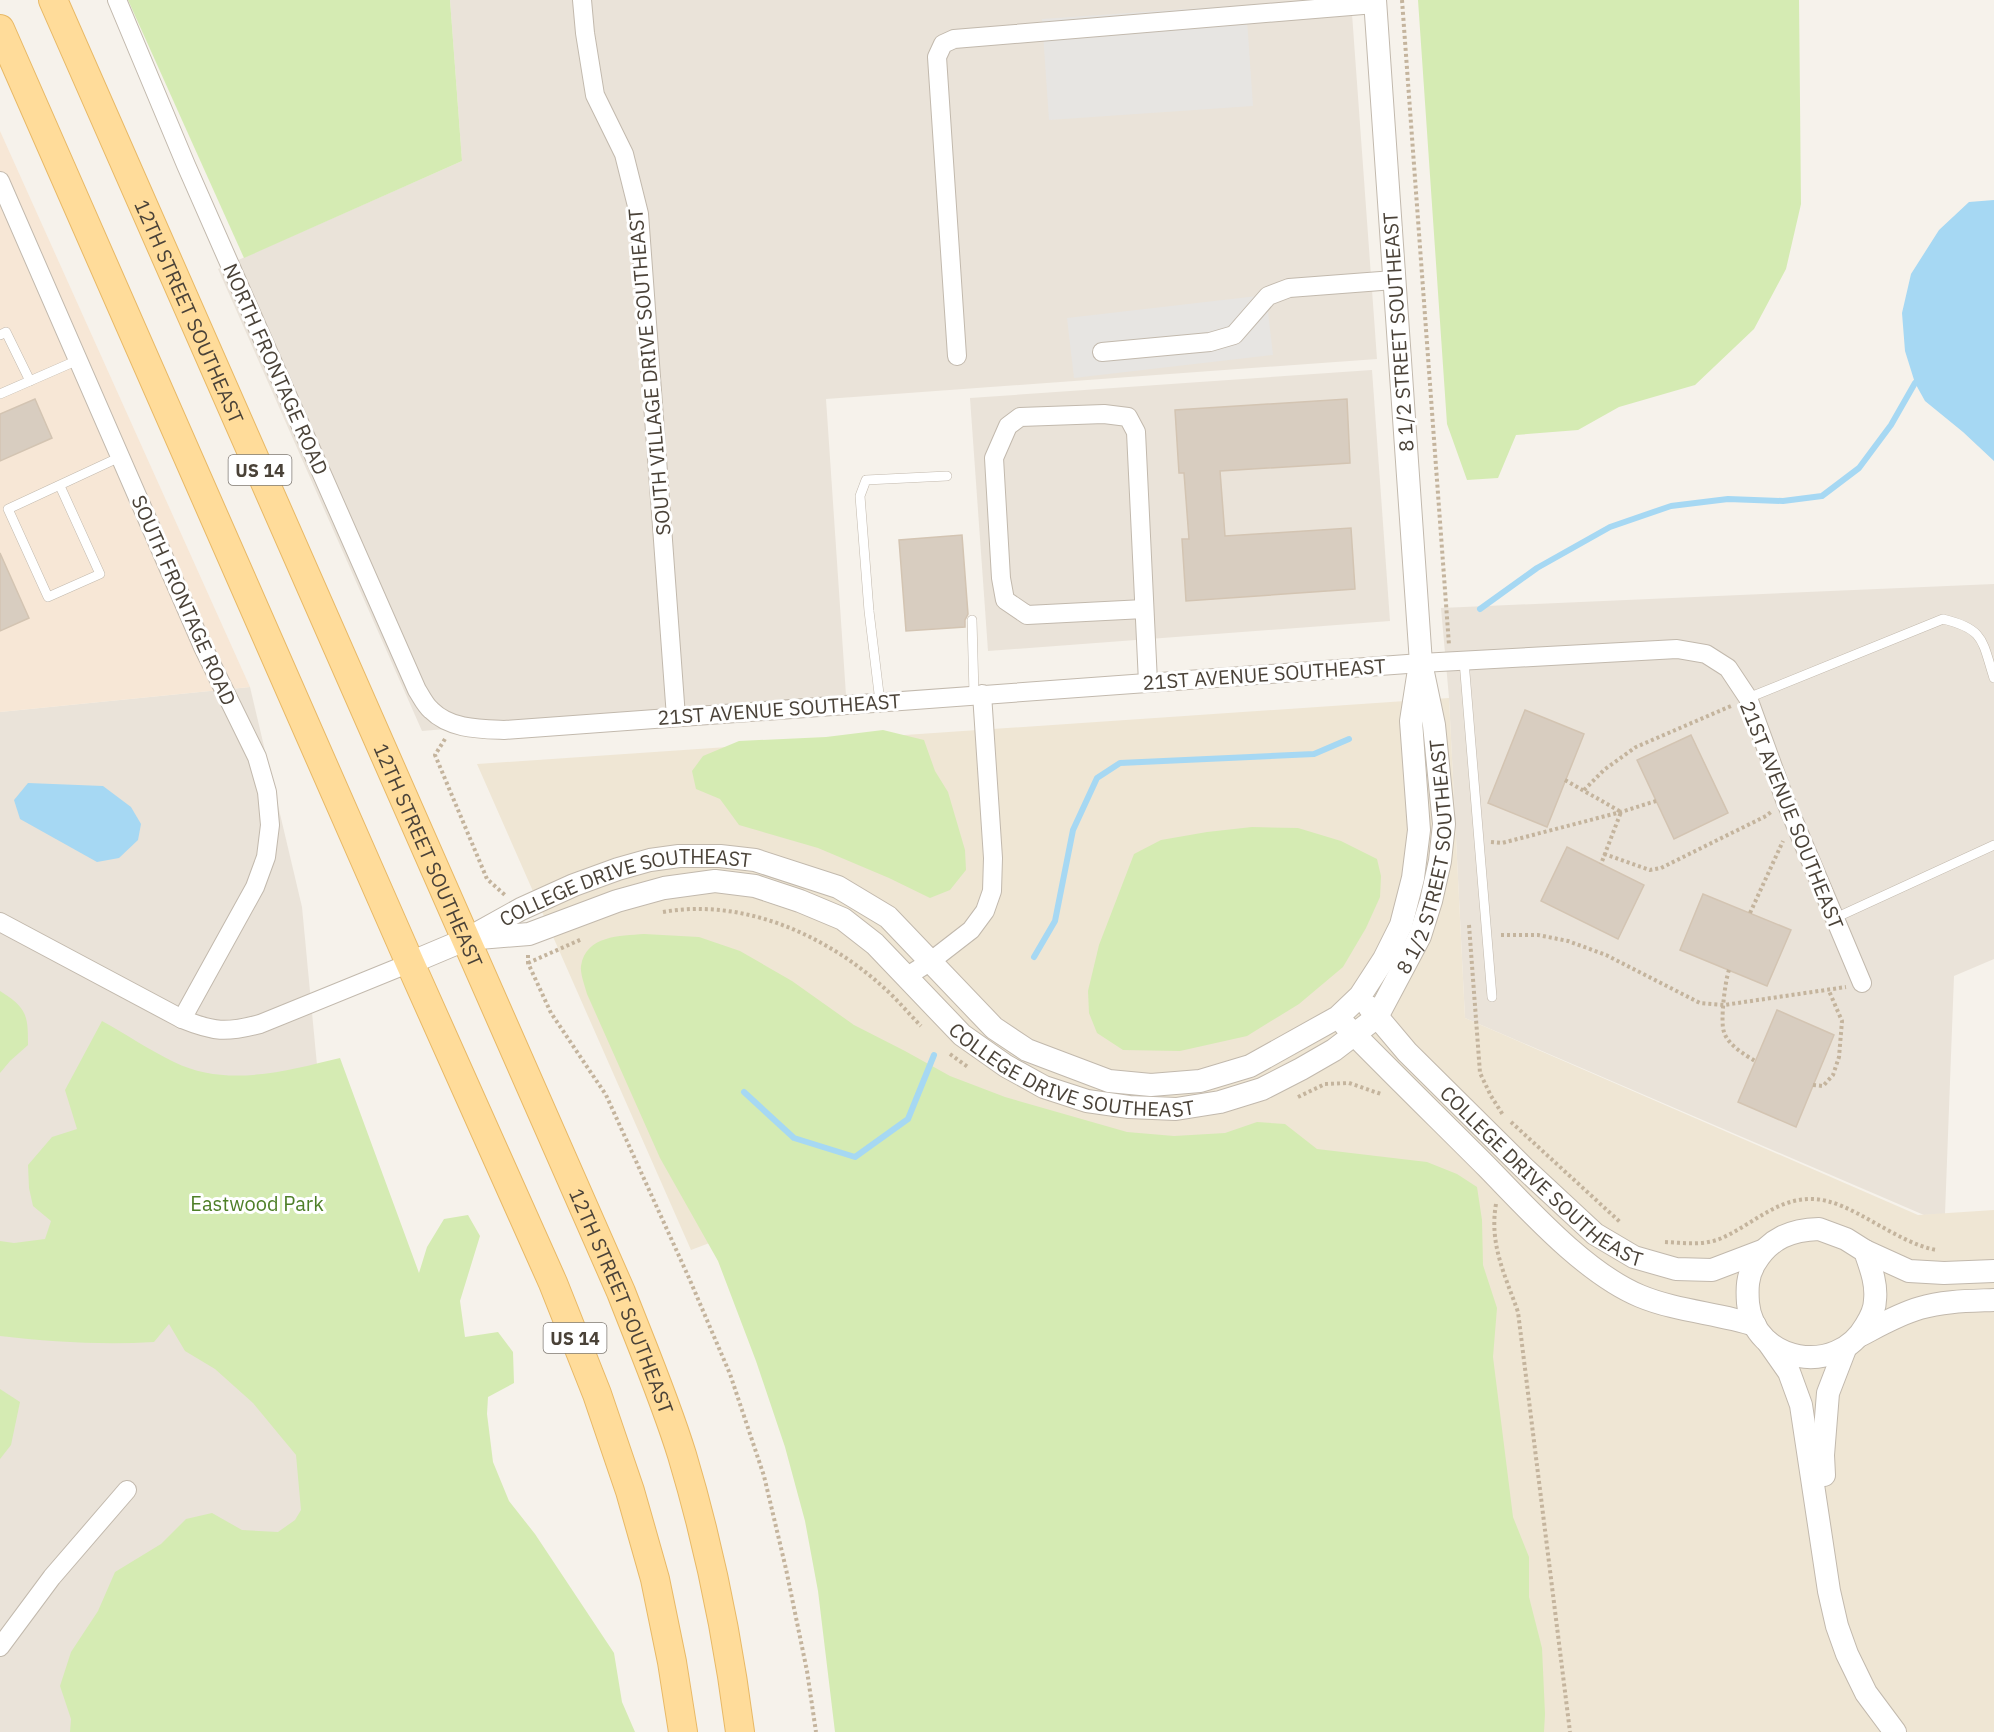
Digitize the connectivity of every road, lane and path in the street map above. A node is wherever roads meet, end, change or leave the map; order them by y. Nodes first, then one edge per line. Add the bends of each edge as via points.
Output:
1 (53, 0) edge
2 (117, 0) edge
3 (582, 0) edge
4 (1402, 0) edge
5 (1375, 2) edge
6 (0, 29) edge
7 (0, 181) edge
8 (1394, 280) junction
9 (0, 335) edge
10 (1102, 352) dead end
11 (957, 356) dead end
12 (78, 360) junction
13 (30, 381) junction
14 (0, 394) edge
15 (120, 457) junction
16 (948, 476) dead end
17 (60, 486) junction
18 (1144, 609) junction
19 (972, 620) dead end
20 (1457, 661) junction
21 (1420, 663) junction
22 (1994, 678) edge
23 (1148, 682) junction
24 (978, 694) junction
25 (1748, 698) junction
26 (880, 702) junction
27 (676, 717) junction
28 (453, 724) junction
29 (1565, 780) dead end
30 (1584, 790) junction
31 (1785, 800) junction
32 (1656, 801) dead end
33 (1621, 812) junction
34 (1796, 828) junction
35 (1478, 842) junction
36 (1994, 845) edge
37 (1604, 854) junction
38 (1601, 864) dead end
39 (521, 909) junction
40 (1750, 913) dead end
41 (1833, 918) junction
42 (1469, 920) dead end
43 (0, 922) edge
44 (529, 934) junction
45 (1487, 936) junction
46 (467, 939) junction
47 (931, 961) junction
48 (410, 963) junction
49 (1729, 970) dead end
50 (906, 977) junction
51 (1862, 983) joint
52 (1829, 991) junction
53 (1360, 996) junction
54 (1491, 997) dead end
55 (1724, 1005) junction
56 (1338, 1017) junction
57 (1377, 1017) junction
58 (182, 1019) junction
59 (1355, 1035) junction
60 (1755, 1061) dead end
61 (1813, 1085) dead end
62 (1547, 1154) junction
63 (1524, 1168) junction
64 (1506, 1187) junction
65 (1625, 1227) dead end
66 (1657, 1240) dead end
67 (1943, 1250) dead end
68 (1762, 1251) junction
69 (1865, 1251) junction
70 (1994, 1271) edge
71 (1994, 1300) edge
72 (1761, 1334) junction
73 (1852, 1342) junction
74 (126, 1490) dead end
75 (1829, 1591) junction
76 (0, 1647) edge
77 (683, 1732) edge
78 (740, 1732) edge
79 (816, 1732) edge
80 (1570, 1732) edge
81 (1895, 1732) edge

1 - 46 main road, 12TH STREET SOUTHEAST / US 14
2 - 28 street, NORTH FRONTAGE ROAD via 417,690 430,710
3 - 27 street, SOUTH VILLAGE DRIVE SOUTHEAST via 595,95 624,154 639,214
4 - 20 path
5 - 8 street, 8 1/2 STREET SOUTHEAST
5 - 11 street via 954,39 943,44 937,57
6 - 48 main road, US 14
7 - 12 street, SOUTH FRONTAGE ROAD
8 - 10 street via 1289,288 1268,296 1234,335 1210,342
8 - 21 street, 8 1/2 STREET SOUTHEAST
9 - 13 lane via 6,332
12 - 13 lane
12 - 15 street, SOUTH FRONTAGE ROAD
13 - 14 lane
15 - 17 lane
15 - 58 street, SOUTH FRONTAGE ROAD via 203,647 257,757 267,792 270,825 266,857 255,887
16 - 26 lane via 866,480 860,496
17 - 17 lane via 8,509 48,597 100,574
18 - 18 street via 1027,615 1005,600 994,458 1008,426 1020,417 1128,417 1137,432
18 - 23 street
19 - 24 lane
20 - 21 street, 21ST AVENUE SOUTHEAST
20 - 25 street, 21ST AVENUE SOUTHEAST via 1677,649 1706,654 1728,668
20 - 35 lane
21 - 23 street, 21ST AVENUE SOUTHEAST
21 - 53 street, 8 1/2 STREET SOUTHEAST via 1411,721 1419,830 1413,878 1401,925
21 - 57 street, 8 1/2 STREET SOUTHEAST via 1434,725 1444,824 1440,861 1420,936
22 - 25 lane via 1980,636 1965,624 1943,619
23 - 24 street, 21ST AVENUE SOUTHEAST
24 - 26 street, 21ST AVENUE SOUTHEAST
24 - 47 street via 993,858 992,891 985,911 971,930
25 - 30 path via 1636,747
25 - 31 street, 21ST AVENUE SOUTHEAST
26 - 27 street, 21ST AVENUE SOUTHEAST
27 - 28 street, 21ST AVENUE SOUTHEAST via 504,730
28 - 39 path via 435,755 487,879
29 - 30 path
30 - 33 path
31 - 34 street, 21ST AVENUE SOUTHEAST
31 - 37 path via 1766,816 1661,868 1650,870
32 - 33 path
33 - 35 path via 1502,843
33 - 37 path
34 - 40 path via 1782,843
34 - 41 street, 21ST AVENUE SOUTHEAST
35 - 45 lane
36 - 41 lane
37 - 38 path
39 - 46 street, COLLEGE DRIVE SOUTHEAST
39 - 47 street, COLLEGE DRIVE SOUTHEAST via 574,885 650,860 720,856 755,860 838,886 888,917
41 - 51 street, 21ST AVENUE SOUTHEAST
42 - 62 path via 1480,1073 1503,1115
43 - 58 street
44 - 46 street, COLLEGE DRIVE SOUTHEAST
44 - 50 street, COLLEGE DRIVE SOUTHEAST via 617,901 664,888 715,881 755,886 843,919 875,944
44 - 79 path via 528,963 551,1013 606,1095 730,1374 764,1476 807,1671
45 - 54 lane
45 - 55 path via 1538,934 1569,941 1606,955 1700,1003
46 - 48 street
46 - 78 main road, 12TH STREET SOUTHEAST / US 14 via 621,1292 681,1453 721,1612
47 - 50 street
47 - 56 street, COLLEGE DRIVE SOUTHEAST via 1002,1034 1027,1050 1109,1081 1151,1085 1200,1081 1250,1066
48 - 58 street via 237,1030 208,1030
48 - 77 main road, US 14 via 553,1283 597,1394 655,1579
49 - 55 path via 1724,982
50 - 59 street, COLLEGE DRIVE SOUTHEAST via 962,1035 1006,1066 1044,1087 1086,1101 1129,1107 1176,1109 1220,1102 1301,1069
51 - 52 path
52 - 55 path
52 - 61 path via 1842,1021 1839,1058 1833,1075 1823,1086
53 - 56 street, 8 1/2 STREET SOUTHEAST
53 - 57 street, COLLEGE DRIVE SOUTHEAST
55 - 60 path via 1724,1033 1740,1053
56 - 59 street, COLLEGE DRIVE SOUTHEAST
57 - 59 street, 8 1/2 STREET SOUTHEAST
57 - 63 street, COLLEGE DRIVE SOUTHEAST
59 - 64 street, COLLEGE DRIVE SOUTHEAST
62 - 63 path
62 - 65 path
63 - 68 street, COLLEGE DRIVE SOUTHEAST via 1595,1234 1634,1257 1676,1269 1712,1270
64 - 72 street, COLLEGE DRIVE SOUTHEAST via 1597,1272 1623,1287 1640,1296 1726,1316
64 - 80 path via 1496,1204 1495,1250 1518,1312
66 - 67 path via 1702,1244 1723,1238 1775,1207 1813,1199 1847,1209 1916,1244
68 - 69 street via 1778,1238 1799,1230 1819,1229
68 - 72 street via 1751,1270 1747,1289 1749,1311
69 - 70 street via 1910,1271
69 - 73 street via 1876,1299 1872,1315
71 - 73 street via 1921,1307
72 - 73 street via 1789,1355 1811,1358 1824,1357
72 - 75 street via 1789,1372 1801,1405
73 - 75 street via 1828,1393 1823,1455
74 - 76 street via 52,1577
75 - 81 street via 1847,1654 1866,1693

